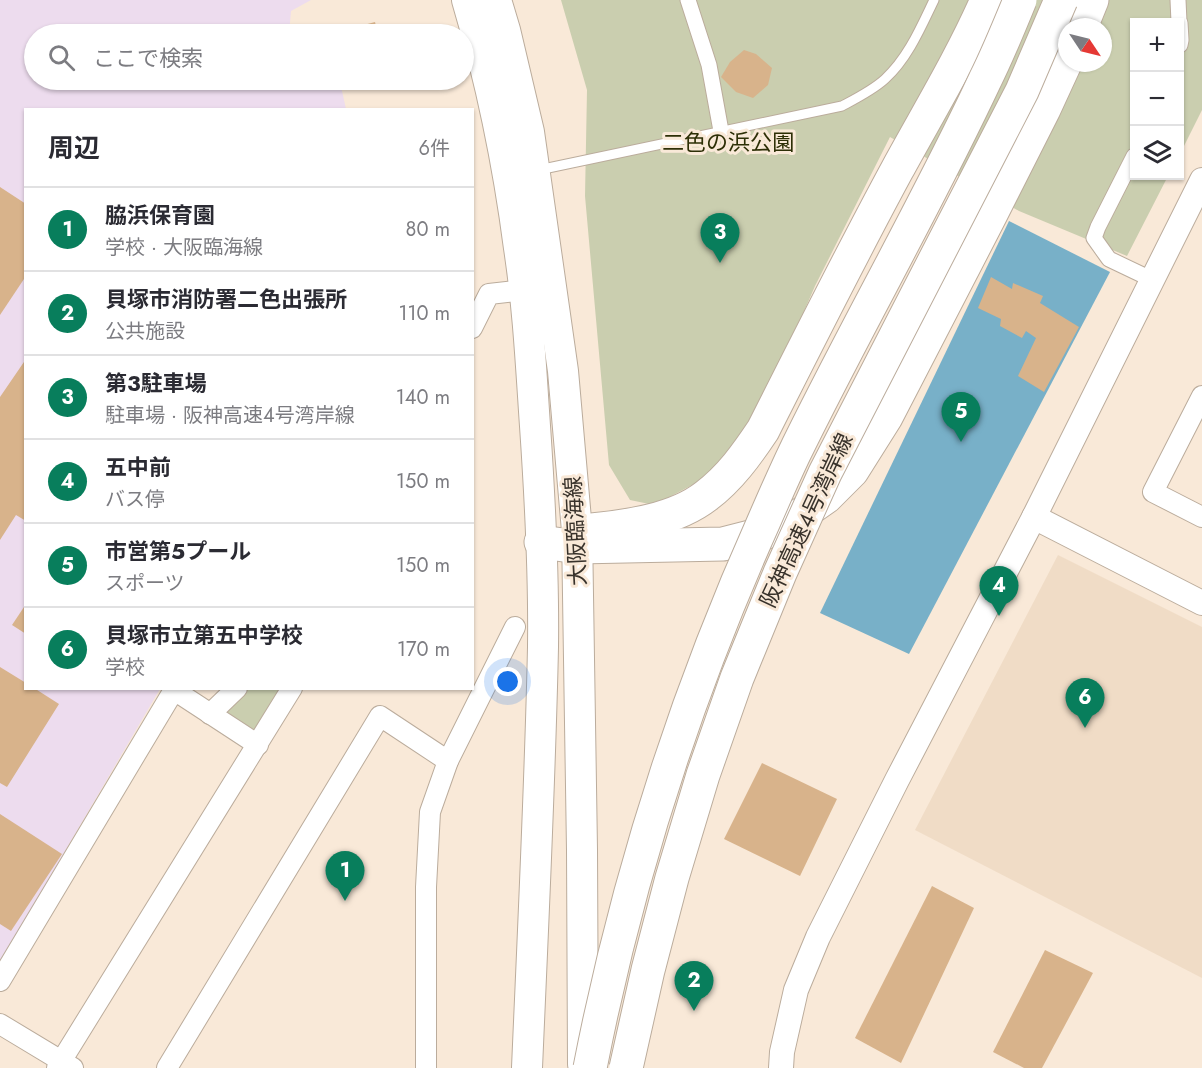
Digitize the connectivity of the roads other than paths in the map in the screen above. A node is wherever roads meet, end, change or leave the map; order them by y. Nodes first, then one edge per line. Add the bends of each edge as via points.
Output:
1 (462, 0) edge
2 (467, 0) edge
3 (496, 0) edge
4 (511, 0) edge
5 (688, 0) edge
6 (934, 0) edge
7 (987, 0) edge
8 (1020, 0) edge
9 (1060, 0) edge
10 (1092, 0) edge
11 (1178, 0) edge
12 (1085, 18) edge
13 (1179, 18) edge
14 (472, 24) edge
15 (474, 24) edge
16 (474, 24) edge
17 (474, 28) edge
18 (478, 38) junction
19 (1061, 72) edge
20 (721, 131) junction
21 (1130, 164) edge
22 (548, 168) junction
23 (1202, 180) edge
24 (1153, 280) junction
25 (538, 287) junction
26 (474, 324) edge
27 (1202, 396) edge
28 (1034, 517) junction
29 (1202, 518) edge
30 (578, 539) junction
31 (541, 542) junction
32 (1202, 603) edge
33 (515, 627) dead end
34 (235, 690) edge
35 (291, 690) edge
36 (210, 714) junction
37 (258, 745) junction
38 (448, 761) junction
39 (0, 981) edge
40 (0, 1024) edge
41 (64, 1065) edge
42 (167, 1068) edge
43 (426, 1068) edge
44 (527, 1068) edge
45 (582, 1068) edge
46 (591, 1068) edge
47 (626, 1068) edge
48 (782, 1068) edge

1 - 14 street
2 - 16 main road, 大阪臨海線
3 - 25 main road, 大阪臨海線 via 529,132
4 - 22 street
5 - 20 street via 709,65
6 - 20 lane via 906,55 885,79 863,95 842,106
7 - 30 highway via 763,430 744,459 705,497 680,511
8 - 46 highway, 阪神高速4号湾岸線, bridge via 936,180 794,453 709,652 638,863
9 - 47 highway, 阪神高速4号湾岸線, bridge via 1022,91 825,473 737,678 672,878
10 - 12 highway
11 - 13 street
15 - 18 main road, 大阪臨海線
17 - 18 street
18 - 25 main road, 大阪臨海線 via 502,138 520,250
19 - 30 highway via 886,417 852,471 826,497 796,518 762,534 723,544
20 - 22 lane
21 - 24 street via 1094,238 1109,259
22 - 25 street
23 - 24 street
24 - 28 street
25 - 26 street via 489,294
25 - 30 main road, 大阪臨海線 via 563,371
25 - 31 main road, 大阪臨海線 via 531,365
27 - 29 street via 1153,492
28 - 32 street
28 - 48 street via 818,938 795,990
30 - 31 highway
30 - 45 main road, 大阪臨海線
31 - 44 main road, 大阪臨海線 via 542,657
33 - 38 street
34 - 36 street
35 - 37 street
36 - 37 street
36 - 39 street via 174,690
37 - 41 street
38 - 42 street via 380,717
38 - 43 street via 430,812
40 - 41 street

